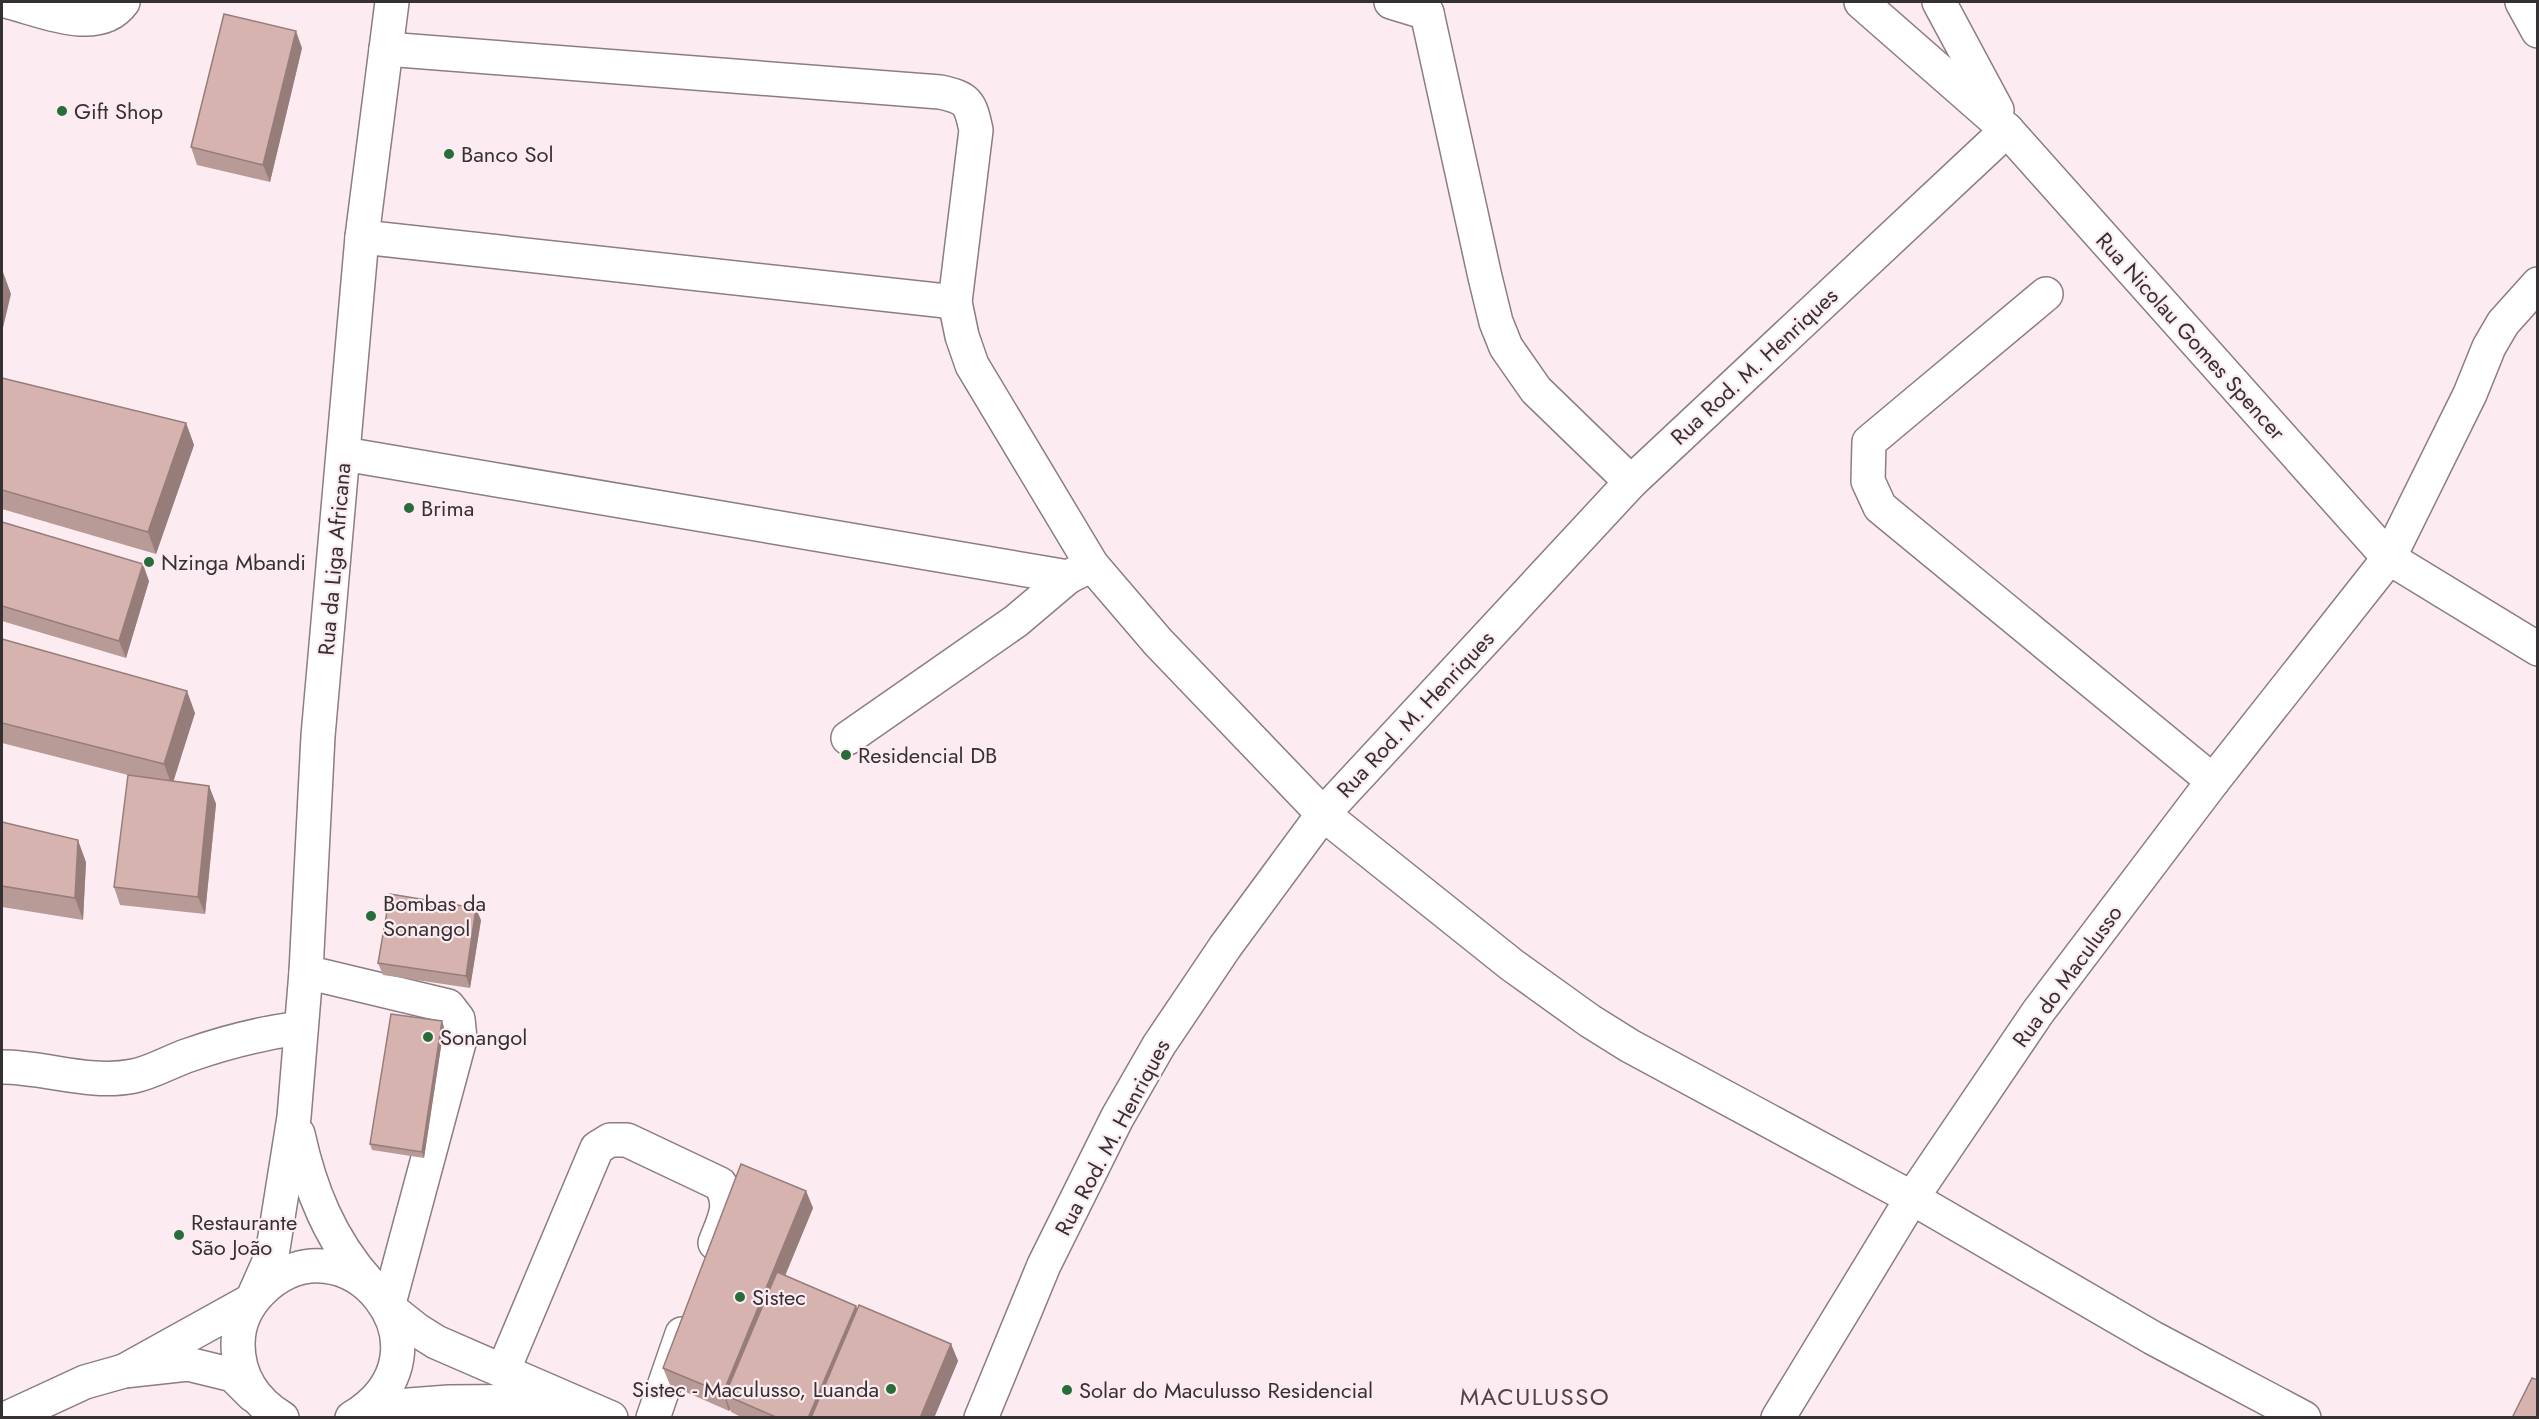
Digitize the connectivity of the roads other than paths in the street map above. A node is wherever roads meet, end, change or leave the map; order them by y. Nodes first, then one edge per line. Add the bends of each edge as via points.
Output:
1 (9, 2) edge
2 (123, 2) edge
3 (378, 2) edge
4 (392, 2) edge
5 (1391, 2) edge
6 (1862, 2) edge
7 (1939, 2) edge
8 (2522, 2) edge
9 (1434, 7) edge
10 (2538, 31) edge
11 (386, 49) junction
12 (2007, 130) junction
13 (362, 237) junction
14 (2538, 284) edge
15 (2046, 294) dead end
16 (955, 302) junction
17 (344, 454) junction
18 (1631, 482) junction
19 (2389, 558) junction
20 (1080, 571) junction
21 (2538, 649) edge
22 (848, 738) dead end
23 (2213, 781) junction
24 (1323, 814) junction
25 (306, 972) junction
26 (300, 1028) junction
27 (2, 1067) edge
28 (294, 1118) junction
29 (1912, 1198) junction
30 (704, 1273) edge
31 (380, 1297) junction
32 (252, 1300) junction
33 (692, 1306) edge
34 (124, 1371) junction
35 (503, 1371) junction
36 (569, 1401) junction
37 (271, 1413) edge
38 (362, 1414) edge
39 (7, 1418) edge
40 (611, 1418) edge
41 (652, 1418) edge
42 (981, 1418) edge
43 (1778, 1418) edge
44 (2304, 1418) edge

1 - 2 street via 79,19 99,18 118,9
3 - 11 street
4 - 11 street, Rua da Liga Africana
5 - 9 street
6 - 12 street, Rua Nicolau Gomes Spencer
7 - 12 street
8 - 10 street
9 - 18 street via 1485,277 1506,348 1536,390
11 - 13 street, Rua da Liga Africana
11 - 16 street via 940,92 961,97 972,110 976,130
12 - 18 street, Rua Rod. M. Henriques
12 - 19 street, Rua Nicolau Gomes Spencer
13 - 16 street
13 - 17 street, Rua da Liga Africana
14 - 19 street, Rua do Maculusso via 2503,323 2489,347
15 - 23 street via 1869,442 1868,481 1880,507
16 - 20 street via 972,365
17 - 20 street
17 - 25 street, Rua da Liga Africana via 318,736
18 - 24 street, Rua Rod. M. Henriques
19 - 21 street, Rua Nicolau Gomes Spencer
19 - 23 street, Rua do Maculusso
20 - 22 street via 1016,621
20 - 24 street via 1158,642
23 - 29 street, Rua do Maculusso via 2038,1012
24 - 29 street via 1512,965 1590,1021
24 - 42 street, Rua Rod. M. Henriques via 1225,947 1117,1118 1044,1265
25 - 26 street, Rua da Liga Africana
25 - 31 street via 448,1006 458,1019 460,1039
26 - 27 street via 239,1039 134,1076 72,1077
26 - 28 street, Rua da Liga Africana
28 - 31 street via 306,1169 324,1217 348,1260
28 - 32 street via 272,1255
29 - 43 street, Rua do Maculusso
29 - 44 street via 2153,1338
30 - 35 street via 728,1205 720,1184 627,1140 610,1140 597,1148
31 - 32 street via 348,1272 322,1266 295,1269 272,1281
31 - 35 street via 417,1330
31 - 38 street via 396,1328 398,1350 394,1371 384,1391
32 - 34 street
32 - 37 street via 242,1320 238,1342 240,1365 248,1386
33 - 41 street
34 - 37 street via 188,1364 217,1370 233,1375
34 - 39 street via 85,1382
35 - 36 street
36 - 38 street via 449,1402
36 - 40 street

